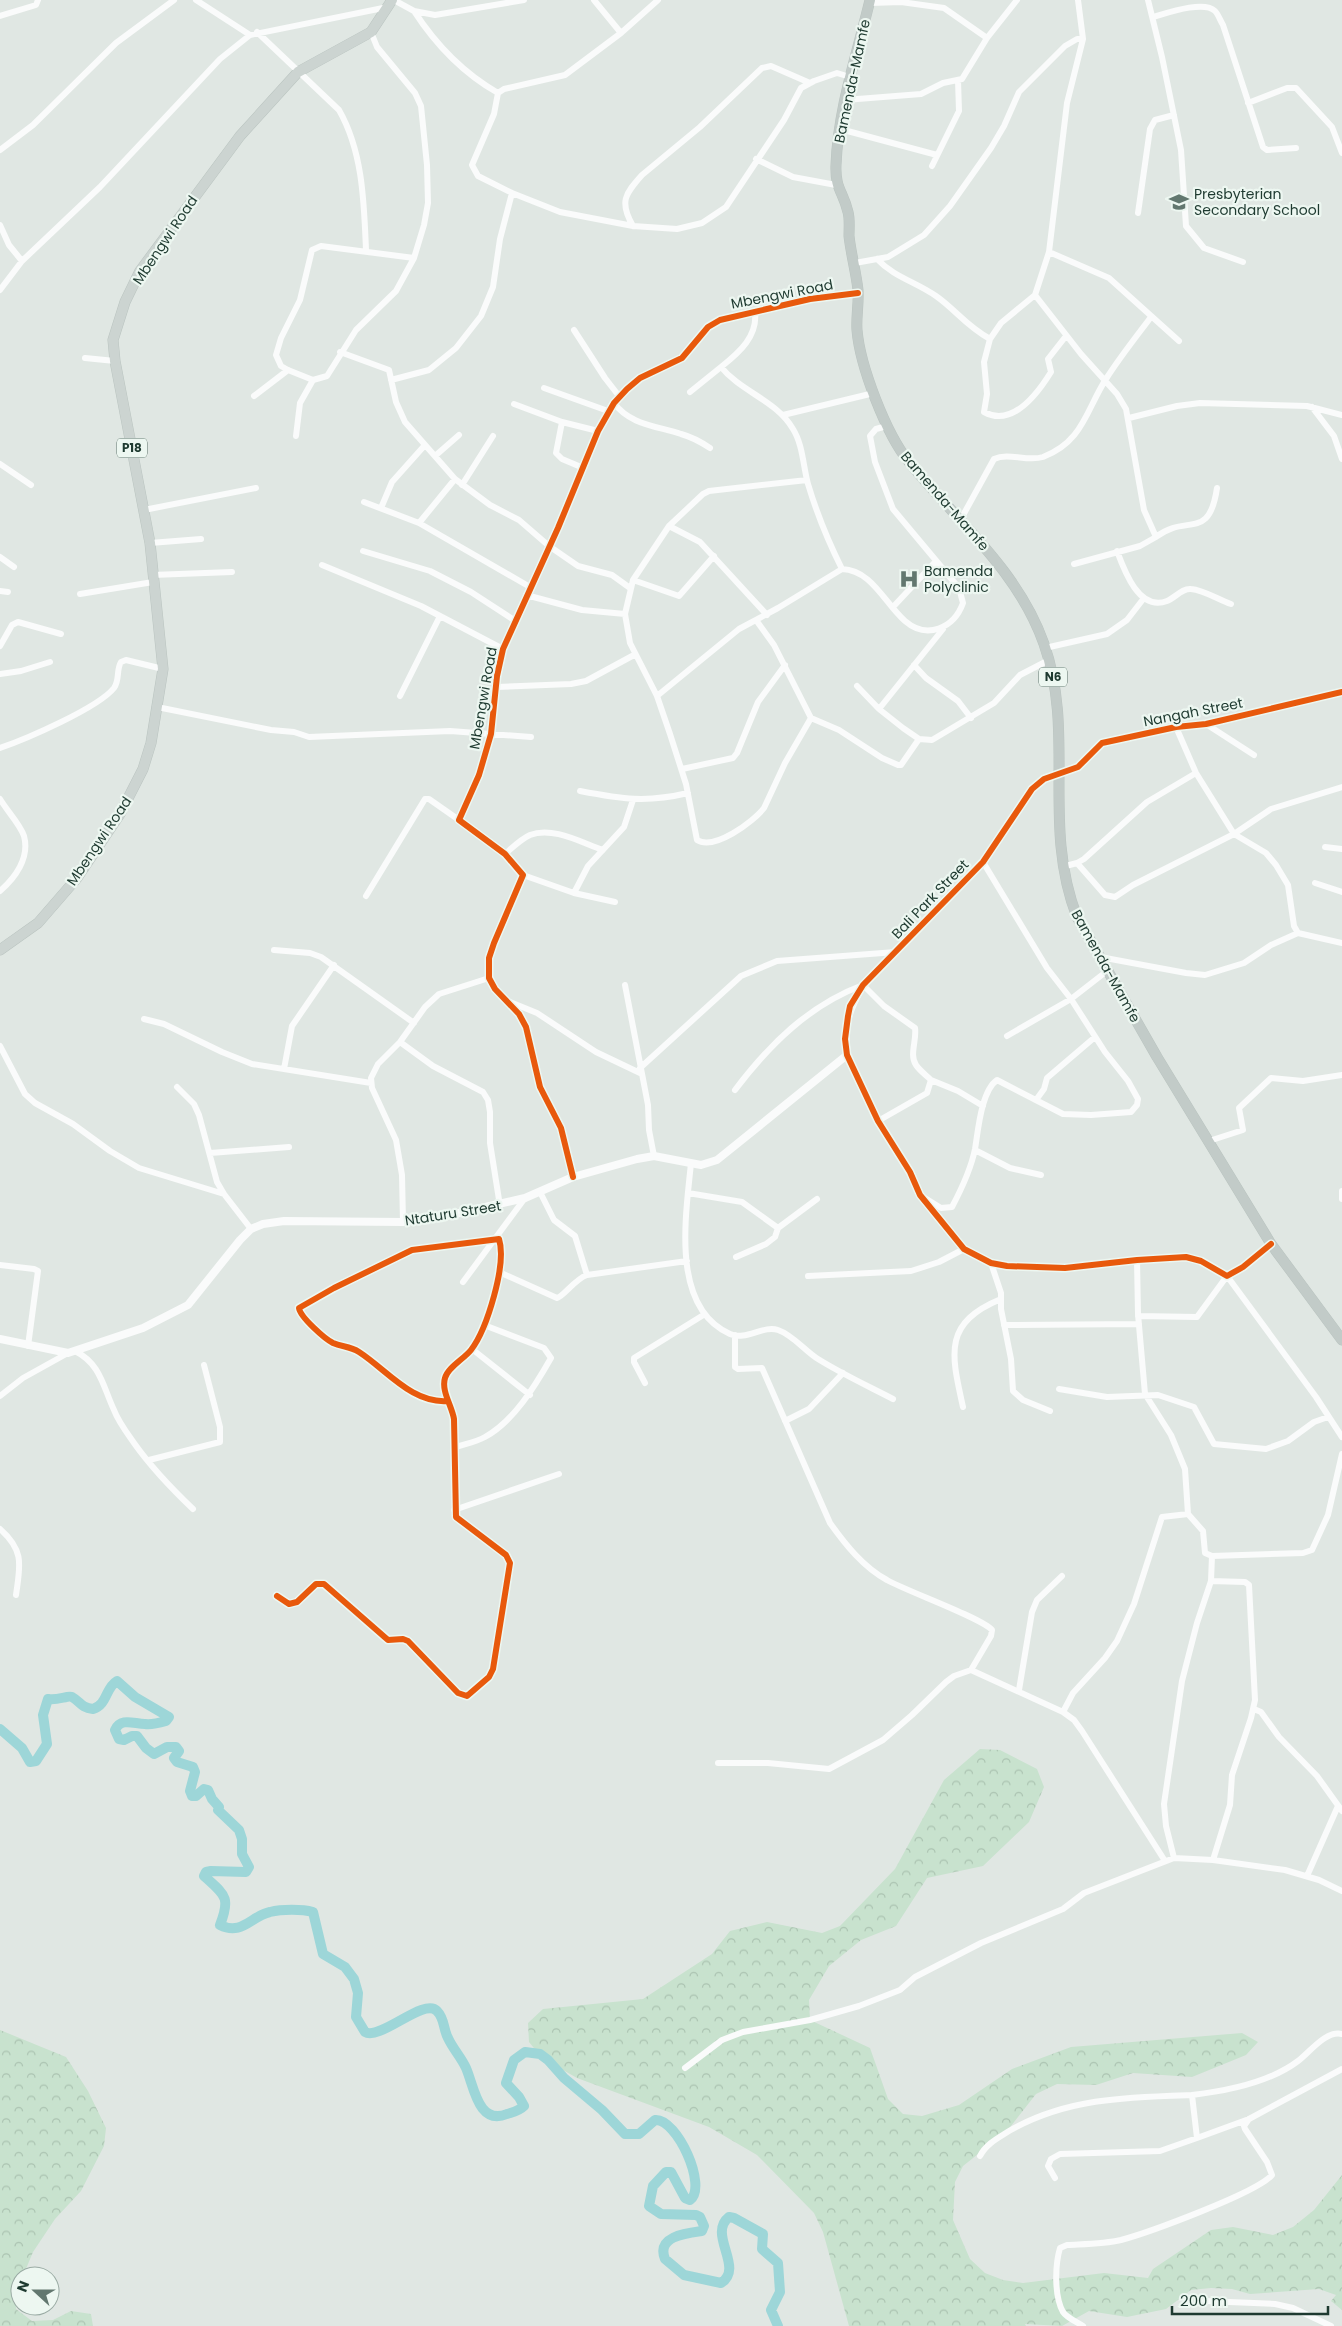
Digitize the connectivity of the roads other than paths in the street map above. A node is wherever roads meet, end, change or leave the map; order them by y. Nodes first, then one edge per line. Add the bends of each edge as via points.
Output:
1 (38, 0) edge
2 (174, 0) edge
3 (196, 0) edge
4 (524, 0) edge
5 (594, 0) edge
6 (658, 0) edge
7 (1017, 0) edge
8 (1078, 0) edge
9 (1148, 0) edge
10 (391, 2) edge
11 (870, 2) edge
12 (924, 2) edge
13 (414, 11) junction
14 (0, 16) edge
15 (1153, 17) junction
16 (257, 32) junction
17 (371, 32) junction
18 (621, 34) junction
19 (250, 35) junction
20 (987, 38) junction
21 (1083, 38) junction
22 (298, 72) junction
23 (850, 76) junction
24 (962, 78) junction
25 (810, 83) junction
26 (498, 93) junction
27 (845, 100) junction
28 (1248, 103) junction
29 (1174, 115) junction
30 (840, 129) junction
31 (1296, 148) dead end
32 (0, 150) edge
33 (1342, 153) edge
34 (937, 155) junction
35 (756, 158) junction
36 (932, 166) dead end
37 (836, 185) junction
38 (512, 193) junction
39 (1138, 213) dead end
40 (0, 225) edge
41 (633, 226) junction
42 (366, 250) junction
43 (1049, 252) junction
44 (414, 258) junction
45 (877, 259) junction
46 (22, 261) junction
47 (1244, 262) dead end
48 (855, 263) junction
49 (0, 290) edge
50 (858, 293) junction
51 (1035, 295) junction
52 (755, 311) junction
53 (1151, 317) junction
54 (574, 330) dead end
55 (1066, 336) junction
56 (990, 339) junction
57 (1179, 341) dead end
58 (340, 352) junction
59 (85, 358) dead end
60 (115, 361) junction
61 (721, 367) junction
62 (288, 370) junction
63 (313, 380) junction
64 (391, 380) junction
65 (1105, 380) junction
66 (544, 388) dead end
67 (690, 392) dead end
68 (874, 393) junction
69 (254, 396) dead end
70 (619, 396) junction
71 (614, 402) junction
72 (514, 404) dead end
73 (1312, 407) junction
74 (608, 411) junction
75 (783, 415) junction
76 (1342, 415) edge
77 (1129, 418) junction
78 (562, 422) junction
79 (887, 426) junction
80 (598, 431) junction
81 (459, 435) dead end
82 (296, 436) dead end
83 (493, 436) dead end
84 (425, 445) junction
85 (710, 448) dead end
86 (435, 456) junction
87 (1342, 459) edge
88 (0, 464) edge
89 (581, 467) junction
90 (455, 479) junction
91 (807, 480) junction
92 (31, 485) dead end
93 (462, 485) junction
94 (256, 488) dead end
95 (1218, 488) dead end
96 (364, 502) dead end
97 (381, 508) junction
98 (144, 510) junction
99 (961, 519) junction
100 (419, 523) junction
101 (669, 526) junction
102 (1156, 537) junction
103 (200, 538) dead end
104 (150, 543) junction
105 (549, 546) junction
106 (363, 551) dead end
107 (1116, 551) junction
108 (0, 556) edge
109 (714, 556) junction
110 (936, 561) junction
111 (1074, 564) dead end
112 (322, 565) dead end
113 (14, 568) dead end
114 (842, 569) junction
115 (232, 572) dead end
116 (152, 579) junction
117 (633, 580) junction
118 (530, 587) junction
119 (630, 588) junction
120 (0, 592) edge
121 (8, 592) dead end
122 (80, 594) dead end
123 (526, 595) junction
124 (1144, 598) junction
125 (1231, 604) dead end
126 (893, 608) junction
127 (625, 614) junction
128 (767, 614) junction
129 (440, 616) junction
130 (514, 620) junction
131 (756, 620) junction
132 (943, 629) junction
133 (61, 634) dead end
134 (0, 646) edge
135 (1045, 648) junction
136 (503, 649) junction
137 (634, 655) junction
138 (1049, 660) junction
139 (50, 662) dead end
140 (785, 665) junction
141 (914, 665) junction
142 (163, 669) junction
143 (0, 674) edge
144 (856, 686) dead end
145 (496, 687) junction
146 (1342, 692) edge
147 (400, 696) dead end
148 (657, 696) junction
149 (158, 708) junction
150 (879, 709) junction
151 (811, 718) junction
152 (971, 718) junction
153 (1206, 724) junction
154 (1176, 727) junction
155 (491, 734) junction
156 (531, 737) dead end
157 (919, 739) junction
158 (0, 748) edge
159 (1254, 754) dead end
160 (682, 769) junction
161 (1196, 773) junction
162 (1058, 774) junction
163 (1342, 787) edge
164 (580, 791) dead end
165 (688, 793) junction
166 (0, 800) edge
167 (633, 800) junction
168 (459, 820) junction
169 (1234, 834) junction
170 (1324, 847) dead end
171 (1342, 849) edge
172 (603, 850) junction
173 (505, 854) junction
174 (983, 862) junction
175 (1077, 863) junction
176 (1062, 867) junction
177 (523, 875) junction
178 (1315, 883) dead end
179 (0, 891) edge
180 (1342, 892) edge
181 (574, 893) junction
182 (366, 896) dead end
183 (616, 902) dead end
184 (1298, 932) junction
185 (1342, 944) edge
186 (0, 950) edge
187 (274, 950) dead end
188 (896, 952) junction
189 (1100, 958) junction
190 (334, 965) junction
191 (1107, 971) junction
192 (489, 978) junction
193 (625, 985) dead end
194 (863, 985) junction
195 (1071, 999) junction
196 (508, 1001) junction
197 (144, 1018) dead end
198 (414, 1023) junction
199 (1007, 1036) dead end
200 (1094, 1037) junction
201 (400, 1042) junction
202 (0, 1046) edge
203 (847, 1055) junction
204 (284, 1069) junction
205 (640, 1071) junction
206 (1342, 1075) edge
207 (931, 1080) junction
208 (371, 1083) junction
209 (177, 1087) dead end
210 (735, 1090) dead end
211 (1036, 1100) junction
212 (983, 1106) junction
213 (878, 1121) junction
214 (1209, 1141) junction
215 (289, 1147) dead end
216 (975, 1150) junction
217 (210, 1153) junction
218 (654, 1156) junction
219 (691, 1163) junction
220 (1041, 1175) dead end
221 (573, 1177) junction
222 (1342, 1191) edge
223 (540, 1192) junction
224 (688, 1193) junction
225 (224, 1194) junction
226 (920, 1196) junction
227 (525, 1198) junction
228 (1342, 1198) edge
229 (817, 1200) dead end
230 (500, 1206) junction
231 (403, 1222) junction
232 (778, 1228) junction
233 (251, 1229) junction
234 (495, 1239) junction
235 (1271, 1244) junction
236 (964, 1249) junction
237 (736, 1257) dead end
238 (1137, 1260) junction
239 (687, 1261) junction
240 (991, 1263) junction
241 (0, 1265) edge
242 (499, 1272) junction
243 (587, 1275) junction
244 (808, 1276) dead end
245 (1226, 1276) junction
246 (463, 1282) dead end
247 (1001, 1298) junction
248 (705, 1314) junction
249 (1138, 1316) junction
250 (1139, 1324) junction
251 (484, 1325) junction
252 (1004, 1325) junction
253 (735, 1335) junction
254 (0, 1339) edge
255 (1342, 1340) edge
256 (28, 1346) junction
257 (472, 1350) junction
258 (72, 1352) junction
259 (204, 1365) dead end
260 (843, 1373) junction
261 (645, 1383) dead end
262 (1059, 1389) dead end
263 (530, 1394) junction
264 (1145, 1394) junction
265 (0, 1396) edge
266 (893, 1398) dead end
267 (448, 1401) junction
268 (963, 1407) dead end
269 (1050, 1411) dead end
270 (1328, 1417) junction
271 (785, 1421) junction
272 (1342, 1437) edge
273 (456, 1447) junction
274 (1342, 1454) edge
275 (149, 1460) junction
276 (559, 1474) dead end
277 (193, 1509) dead end
278 (454, 1510) junction
279 (1188, 1514) junction
280 (0, 1530) edge
281 (1212, 1556) junction
282 (1062, 1576) dead end
283 (1211, 1580) junction
284 (16, 1596) dead end
285 (276, 1596) dead end
286 (971, 1670) junction
287 (1019, 1690) junction
288 (1254, 1708) junction
289 (1063, 1712) junction
290 (718, 1763) dead end
291 (1340, 1808) edge
292 (1174, 1858) junction
293 (1213, 1860) junction
294 (1165, 1861) junction
295 (1307, 1876) junction
296 (1342, 1891) edge
297 (1342, 2034) edge
298 (685, 2068) dead end
299 (1342, 2069) edge
300 (1192, 2095) junction
301 (1248, 2119) junction
302 (1197, 2138) junction
303 (980, 2156) dead end
304 (1055, 2178) dead end
305 (1205, 2301) dead end
306 (1083, 2326) edge
307 (1331, 2326) edge

1 - 14 street via 36,5
2 - 32 street via 116,43 34,124
3 - 19 street
4 - 13 street via 447,14
5 - 18 street
6 - 18 street
7 - 20 street
8 - 21 street
9 - 15 street
10 - 13 street
10 - 16 street
10 - 17 main road, Mbengwi Road / P18
11 - 12 street
11 - 23 highway, Bamenda-Mamfe / N6
12 - 20 street via 944,8
13 - 26 street via 439,45 464,70
15 - 28 street via 1197,6 1215,10 1223,25
15 - 29 street
16 - 19 street
16 - 22 street
17 - 22 main road, Mbengwi Road / P18
17 - 44 street via 377,47 415,93 421,106 428,165 428,203
18 - 26 street via 565,75
19 - 46 street via 220,59 100,187
20 - 24 street
21 - 43 street via 1067,103
21 - 45 street via 1065,46 1019,92 991,148 950,206 924,235 888,257
22 - 42 street via 339,110 346,122 364,198
22 - 60 main road, Mbengwi Road / P18 via 240,136 140,270 113,340
23 - 25 street via 837,73
23 - 27 highway, Bamenda-Mamfe / N6
24 - 27 street via 921,94
24 - 34 street via 958,80 959,111
25 - 35 street via 797,92 784,120
25 - 41 street via 771,66 762,68 628,191 625,205
26 - 38 street via 494,114 472,165 478,176
27 - 30 highway, Bamenda-Mamfe / N6
28 - 31 street via 1263,147 1268,150
28 - 33 street via 1287,88 1296,88 1332,127
29 - 39 street via 1156,120 1150,128
29 - 47 street via 1181,150 1186,226 1204,248
30 - 34 street
30 - 37 highway, Bamenda-Mamfe / N6
34 - 36 street
35 - 37 street via 800,180
35 - 41 street via 726,207 702,223 677,229
37 - 48 highway, Bamenda-Mamfe / N6 via 848,212
38 - 41 street via 560,212
38 - 64 street via 500,239 493,287 481,316 456,348 429,370
40 - 46 street via 9,245
42 - 44 street
42 - 62 street via 321,246 312,250 300,300 276,349 277,360
43 - 51 street
43 - 53 street via 1109,278
44 - 58 street via 396,291 356,330
45 - 48 street
45 - 56 street via 893,273 933,294 970,327
46 - 49 street
48 - 50 highway, Bamenda-Mamfe / N6
50 - 52 street, Mbengwi Road
50 - 68 highway, Bamenda-Mamfe / N6 via 857,331
51 - 55 street
51 - 56 street via 1001,322
52 - 61 street via 754,331 743,347
52 - 70 street, Mbengwi Road via 720,320 708,327 682,358 640,378
53 - 57 street
53 - 65 street
54 - 70 street
55 - 56 street via 1048,360 1051,372 1046,381 1018,411 1003,415 987,414 983,410 988,394 984,362
55 - 65 street
58 - 63 street via 327,376
58 - 64 street via 387,369
59 - 60 street
60 - 98 main road, Mbengwi Road / P18
61 - 67 street
61 - 75 street
62 - 63 street
62 - 69 street
63 - 82 street via 300,403
64 - 84 street via 400,412
65 - 77 street via 1117,394
65 - 99 street via 1083,425 1059,448 1030,460 1001,456 994,459
66 - 74 street
68 - 75 street
68 - 79 highway, Bamenda-Mamfe / N6
70 - 71 street, Mbengwi Road
71 - 74 street, Mbengwi Road
71 - 85 street via 622,413 635,421 681,434
72 - 78 street
73 - 76 street
73 - 77 street via 1200,403
73 - 87 street via 1334,436
74 - 80 street, Mbengwi Road
75 - 91 street via 798,440
77 - 102 street via 1144,510
78 - 80 street
78 - 89 street via 556,453
79 - 99 highway, Bamenda-Mamfe / N6 via 908,462
79 - 110 street via 876,429 870,436 878,470 893,509
80 - 89 street, Mbengwi Road
81 - 86 street
83 - 93 street
84 - 86 street
84 - 97 street via 392,482
86 - 90 street
88 - 92 street
89 - 105 street, Mbengwi Road
90 - 93 street
90 - 100 street
91 - 101 street via 709,491 697,497
91 - 114 street via 817,514
93 - 105 street via 519,520
94 - 98 street
95 - 102 street via 1215,505 1205,520 1172,528
96 - 97 street
97 - 100 street
98 - 104 main road, Mbengwi Road / P18
99 - 135 highway, Bamenda-Mamfe / N6 via 1020,595 1036,622
100 - 118 street
101 - 109 street via 693,537
101 - 117 street
102 - 107 street via 1140,546
103 - 104 street
104 - 116 main road, Mbengwi Road / P18
105 - 118 street, Mbengwi Road
105 - 119 street via 578,566 612,575
106 - 130 street via 438,575
107 - 111 street
107 - 124 street via 1131,582
108 - 113 street
109 - 117 street via 679,596
109 - 128 street
110 - 126 street
110 - 132 street via 959,588 962,597 960,612
112 - 129 street
114 - 126 street via 865,577
114 - 128 street
115 - 116 street
116 - 122 street
116 - 142 main road, Mbengwi Road / P18
117 - 119 street
118 - 123 street, Mbengwi Road
119 - 127 street
120 - 121 street
123 - 127 street via 587,611
123 - 130 street, Mbengwi Road
124 - 125 street via 1160,602 1192,589
124 - 135 street via 1127,620 1107,634
126 - 132 street via 906,622 919,629
127 - 137 street
128 - 131 street
129 - 136 street
129 - 147 street
130 - 136 street, Mbengwi Road
131 - 140 street
131 - 148 street via 726,638
132 - 141 street
133 - 134 street via 18,622 12,625
135 - 138 highway, Bamenda-Mamfe / N6
136 - 145 street, Mbengwi Road
137 - 145 street via 586,681
137 - 148 street
138 - 152 street via 1020,675 998,699
138 - 162 highway, Bamenda-Mamfe / N6 via 1058,705
139 - 143 street
140 - 151 street
140 - 160 street via 758,702 733,758
141 - 150 street
141 - 152 street via 958,701
142 - 149 main road, Mbengwi Road / P18
142 - 158 street via 126,660 122,662 116,684 102,698 45,729
144 - 150 street
145 - 155 street, Mbengwi Road
146 - 153 street, Nangah Street
148 - 160 street
149 - 155 street, Mbengwi Road via 294,732 308,738 436,731
149 - 186 main road, Mbengwi Road / P18 via 143,769 120,814 64,893 38,922
150 - 157 street
151 - 157 street via 839,730 898,766
151 - 165 street via 764,808 742,829 715,841 699,842 695,838
152 - 157 street via 937,738
153 - 154 street, Nangah Street
153 - 159 street
154 - 161 street
154 - 162 street, Nangah Street via 1102,743 1078,767
155 - 156 street, Mbengwi Road
155 - 168 street, Mbengwi Road via 479,775
160 - 165 street
161 - 169 street
161 - 175 street via 1146,802
162 - 174 street, Bali Park Street via 1032,789
162 - 176 highway, Bamenda-Mamfe / N6
163 - 169 street via 1271,809
164 - 167 street
165 - 167 street via 669,798
166 - 179 street via 24,836 24,860 18,873
167 - 172 street via 624,827
168 - 173 street
168 - 182 street via 425,799
169 - 175 street via 1133,885 1116,897 1104,895
169 - 184 street via 1266,852 1276,865 1288,885 1294,926
170 - 171 street
172 - 173 street via 554,833 539,832 522,840
172 - 181 street via 584,871
173 - 177 street
174 - 188 street, Bali Park Street
174 - 195 street via 1047,968
175 - 176 street
176 - 189 highway, Bamenda-Mamfe / N6 via 1077,917
177 - 181 street
177 - 192 street via 489,958
178 - 180 street
181 - 183 street
184 - 185 street
184 - 189 street via 1271,945 1244,964 1205,975
187 - 190 street via 310,953
188 - 194 street, Bali Park Street
188 - 205 street via 777,961 756,969 741,976
189 - 191 highway, Bamenda-Mamfe / N6
190 - 198 street
190 - 204 street via 292,1026
191 - 195 street
191 - 214 highway, Bamenda-Mamfe / N6
192 - 196 street
192 - 198 street via 439,994
193 - 205 street
194 - 203 street, Bali Park Street via 850,1006 845,1039
194 - 207 street via 884,1006 915,1028 914,1061
194 - 210 street via 831,999 778,1039 761,1055
195 - 199 street
195 - 200 street
196 - 205 street via 537,1013 596,1052
196 - 221 street via 526,1027 540,1088 561,1128
197 - 204 street via 252,1064
198 - 201 street
200 - 211 street via 1047,1078
200 - 211 street via 1128,1081 1138,1099 1135,1109 1131,1112 1068,1114
201 - 208 street via 378,1064
201 - 230 street via 434,1066 483,1092 490,1112 490,1143
202 - 225 street via 25,1094 34,1103 139,1168
203 - 213 street
203 - 219 street, Ntaturu Street via 717,1160 710,1164
204 - 208 street
205 - 218 street
206 - 214 street via 1303,1081 1270,1078 1239,1108 1243,1130
207 - 212 street
207 - 213 street via 926,1093
208 - 231 street via 396,1140 402,1175
209 - 217 street via 194,1104
211 - 212 street via 997,1080
212 - 216 street
213 - 226 street via 910,1172
214 - 235 highway, Bamenda-Mamfe / N6
215 - 217 street
216 - 220 street via 1010,1168
216 - 226 street via 952,1207 936,1206
217 - 225 street via 217,1182
218 - 219 street, Ntaturu Street
218 - 221 street, Ntaturu Street
219 - 224 street
221 - 223 street, Ntaturu Street
222 - 228 street
223 - 227 street, Ntaturu Street
223 - 243 street via 554,1220 575,1236
224 - 232 street via 742,1202
224 - 239 street
225 - 233 street
226 - 236 street
227 - 230 street, Ntaturu Street
227 - 234 street
229 - 232 street
230 - 231 street, Ntaturu Street
231 - 233 street, Ntaturu Street via 284,1221
232 - 237 street via 766,1244
233 - 258 street via 188,1305 143,1328
234 - 242 street via 500,1243
234 - 246 street
234 - 267 street via 412,1250 299,1308 300,1315 325,1338 356,1350 409,1391 434,1401
235 - 245 street via 1243,1267
235 - 255 highway, Bamenda-Mamfe / N6
236 - 240 street
236 - 244 street via 912,1271
238 - 240 street via 1065,1268
238 - 245 street via 1186,1257 1201,1261
238 - 249 street
239 - 243 street
239 - 248 street via 693,1295
240 - 247 street
241 - 256 street via 38,1272
242 - 243 street via 556,1298 563,1296 573,1283
242 - 251 street
245 - 249 street via 1197,1317
245 - 270 street
247 - 252 street
247 - 268 street via 972,1314 956,1339 955,1360
248 - 253 street via 720,1328
248 - 261 street via 634,1358
249 - 250 street
250 - 252 street
250 - 264 street
251 - 257 street
251 - 263 street via 548,1350 551,1358
252 - 269 street via 1013,1391 1023,1400
253 - 260 street via 772,1329 780,1331
253 - 271 street via 735,1367 762,1368
254 - 256 street
256 - 258 street
257 - 263 street
257 - 267 street via 446,1374 443,1386
258 - 265 street via 23,1378
258 - 275 street via 88,1359 98,1373 107,1387 114,1411
259 - 275 street via 220,1427 220,1442
260 - 266 street
260 - 271 street via 808,1408
262 - 264 street via 1107,1398
263 - 273 street via 495,1431
264 - 270 street via 1194,1407 1217,1445 1266,1449 1288,1441 1314,1422
264 - 279 street via 1171,1435 1185,1469
267 - 273 street via 453,1414
270 - 272 street
271 - 286 street via 830,1523 861,1561 885,1579 992,1630
273 - 278 street
274 - 281 street via 1328,1515 1312,1550
275 - 277 street
276 - 278 street
278 - 285 street via 463,1524 506,1555 510,1563 493,1669 489,1677 467,1696 458,1693 408,1641 388,1640 324,1584 316,1584 297,1602 290,1604
279 - 281 street via 1203,1531 1205,1553
279 - 289 street via 1162,1517 1137,1596 1117,1641 1106,1658 1073,1693
280 - 284 street via 12,1542 19,1558
281 - 283 street
282 - 287 street via 1037,1600 1032,1612
283 - 288 street via 1249,1585
283 - 292 street via 1196,1623 1182,1682 1166,1786 1164,1815
286 - 287 street
286 - 290 street via 946,1682 882,1740 829,1768
287 - 289 street
288 - 291 street via 1318,1776
288 - 293 street via 1232,1775 1230,1804
289 - 294 street via 1082,1731
291 - 295 street
292 - 293 street
292 - 294 street
293 - 295 street
294 - 298 street via 1092,1889 1053,1914 981,1943 915,1977 900,1990 810,2020 742,2032 722,2040
295 - 296 street
297 - 300 street via 1335,2032 1329,2035 1279,2073
299 - 301 street
300 - 302 street
300 - 303 street via 1100,2099 1052,2111 1005,2134 987,2146
301 - 302 street
301 - 306 street via 1244,2126 1270,2168 1272,2176 1268,2180 1248,2192 1120,2240 1060,2248 1058,2296 1064,2314
302 - 304 street via 1160,2151 1060,2154 1051,2159 1048,2166
305 - 307 street via 1275,2304 1293,2308

